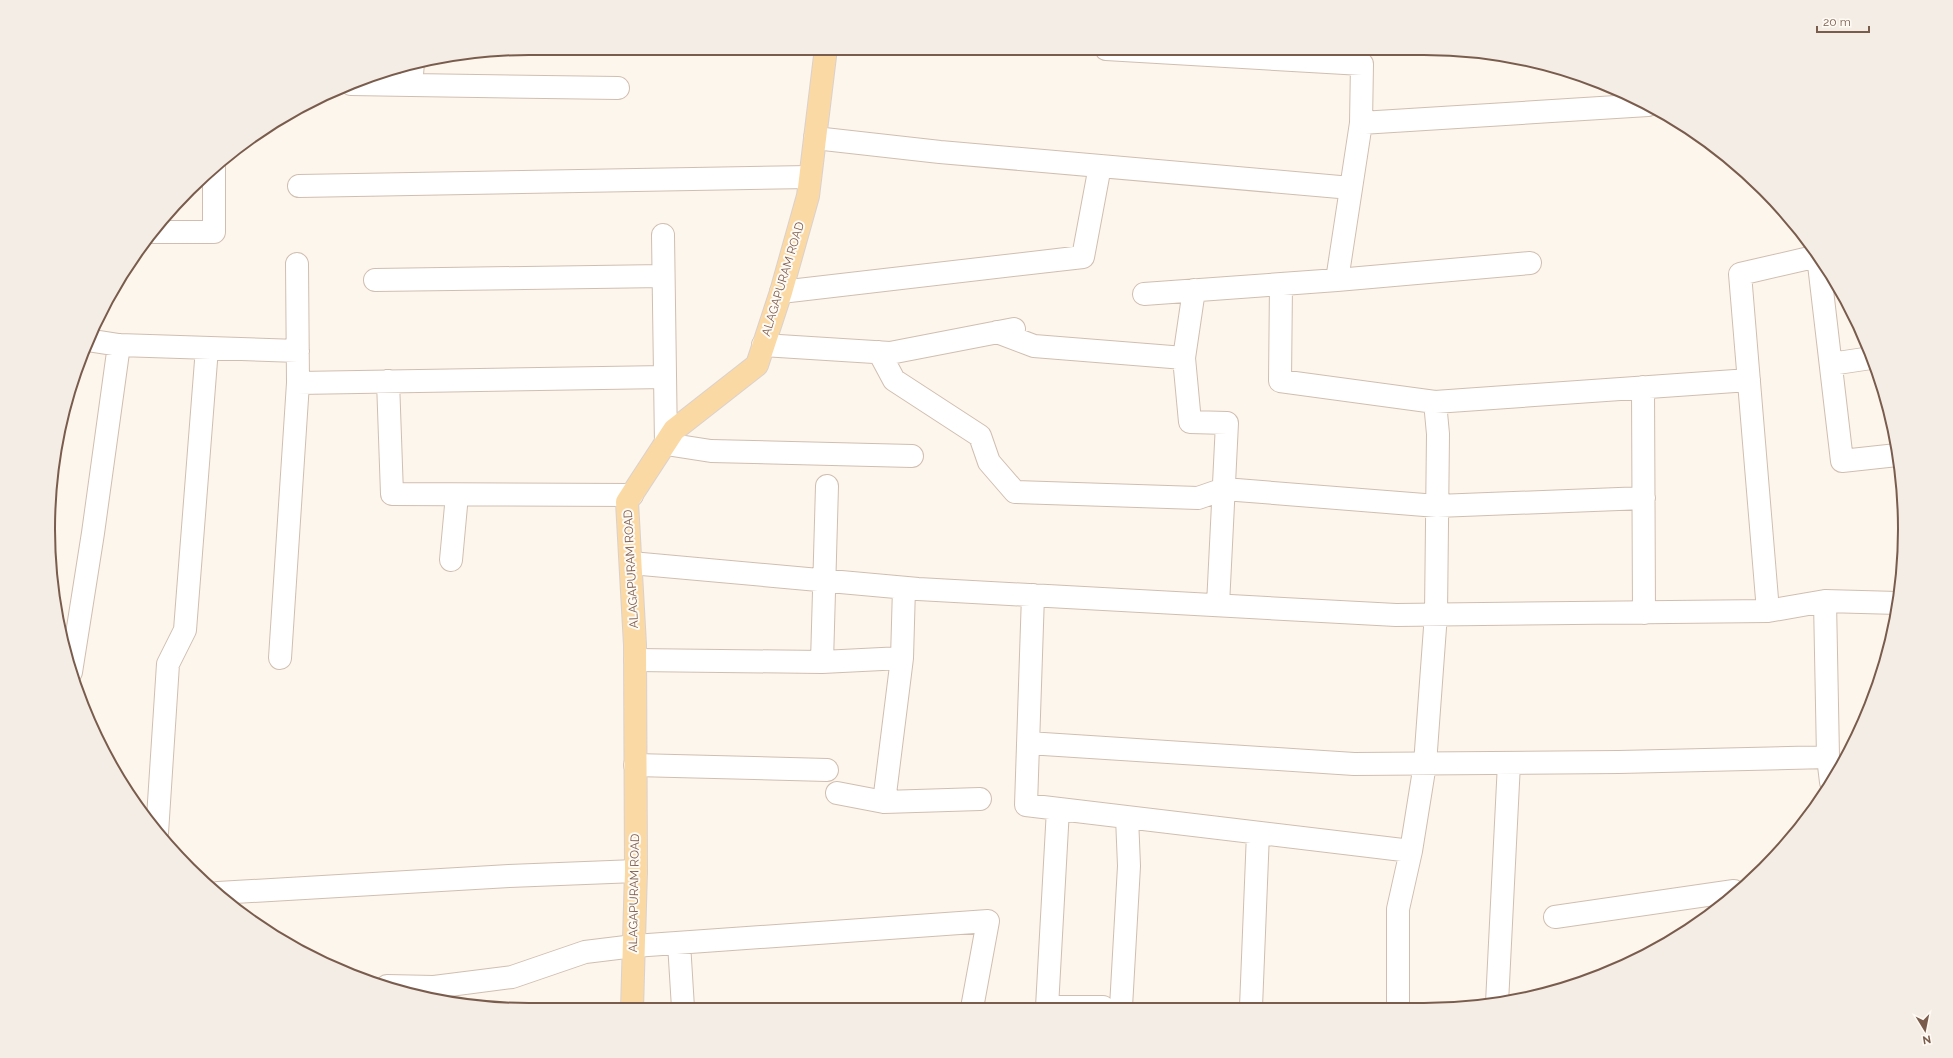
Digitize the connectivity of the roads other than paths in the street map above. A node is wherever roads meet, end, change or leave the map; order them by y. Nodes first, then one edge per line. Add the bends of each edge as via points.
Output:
1 (825, 55) edge
2 (1208, 55) edge
3 (412, 70) edge
4 (366, 84) edge
5 (411, 85) junction
6 (618, 88) dead end
7 (1639, 107) edge
8 (1361, 123) junction
9 (815, 138) junction
10 (1100, 166) junction
11 (214, 175) edge
12 (810, 177) junction
13 (299, 186) dead end
14 (1351, 188) junction
15 (160, 232) edge
16 (663, 235) dead end
17 (1812, 257) edge
18 (1530, 263) dead end
19 (297, 264) dead end
20 (1819, 268) edge
21 (663, 276) junction
22 (375, 280) dead end
23 (1337, 280) junction
24 (1281, 284) junction
25 (1194, 290) junction
26 (781, 292) junction
27 (1144, 294) dead end
28 (94, 341) edge
29 (119, 345) junction
30 (764, 345) junction
31 (207, 348) junction
32 (298, 351) junction
33 (879, 352) junction
34 (1184, 358) junction
35 (1866, 359) edge
36 (1831, 364) junction
37 (664, 377) junction
38 (1749, 380) junction
39 (388, 381) junction
40 (298, 383) junction
41 (1643, 387) junction
42 (1434, 402) junction
43 (666, 444) junction
44 (912, 456) dead end
45 (1892, 456) edge
46 (827, 486) dead end
47 (1224, 488) junction
48 (457, 495) junction
49 (632, 495) junction
50 (1644, 498) junction
51 (1437, 506) junction
52 (451, 560) dead end
53 (631, 563) junction
54 (824, 580) junction
55 (904, 588) junction
56 (1033, 595) junction
57 (1825, 601) junction
58 (1892, 603) edge
59 (1218, 605) junction
60 (1768, 611) junction
61 (1644, 612) junction
62 (1436, 614) junction
63 (280, 658) dead end
64 (902, 658) junction
65 (73, 659) edge
66 (635, 660) junction
67 (822, 662) junction
68 (1028, 743) junction
69 (1828, 757) junction
70 (1509, 763) junction
71 (1425, 764) junction
72 (635, 765) junction
73 (827, 770) dead end
74 (1830, 772) edge
75 (837, 793) dead end
76 (980, 799) dead end
77 (884, 802) junction
78 (1058, 809) junction
79 (1127, 817) junction
80 (158, 824) edge
81 (1258, 833) junction
82 (1411, 852) junction
83 (636, 871) junction
84 (1729, 892) edge
85 (225, 893) edge
86 (1555, 916) dead end
87 (679, 943) junction
88 (634, 946) junction
89 (404, 986) edge
90 (1497, 997) edge
91 (632, 1003) edge
92 (683, 1003) edge
93 (973, 1003) edge
94 (1047, 1003) edge
95 (1121, 1003) edge
96 (1251, 1003) edge
97 (1398, 1003) edge

1 - 9 main road, ALAGAPURAM ROAD
2 - 8 street via 1362,64
3 - 5 street
4 - 5 street
5 - 6 street
7 - 8 street
8 - 14 street
9 - 10 street
9 - 12 main road, ALAGAPURAM ROAD
10 - 14 street
10 - 26 street via 1083,257
11 - 15 street via 214,232
12 - 13 street
12 - 26 main road, ALAGAPURAM ROAD via 808,196
14 - 23 street
16 - 21 street
17 - 38 street via 1740,274
18 - 23 street
19 - 32 street
20 - 36 street
21 - 22 street
21 - 37 street
23 - 24 street
24 - 25 street
24 - 42 street via 1280,381
25 - 27 street
25 - 34 street
26 - 30 main road, ALAGAPURAM ROAD
28 - 29 street
29 - 31 street
29 - 65 street
30 - 33 street
30 - 43 main road, ALAGAPURAM ROAD via 757,365 674,430
31 - 32 street
31 - 80 street via 184,630 168,664
32 - 40 street
33 - 34 street via 1006,331 1034,346
33 - 47 street via 894,380 980,436 989,462 1015,492 1198,498
34 - 47 street via 1190,422 1226,423
35 - 36 street
36 - 45 street via 1842,461
37 - 39 street
37 - 43 street
38 - 41 street
38 - 60 street
39 - 40 street
39 - 48 street via 392,494
40 - 63 street
41 - 42 street
41 - 50 street
42 - 51 street via 1438,434
43 - 44 street via 711,451
43 - 49 main road, ALAGAPURAM ROAD
46 - 54 street
47 - 51 street
47 - 59 street
48 - 49 street
48 - 52 street
49 - 53 main road, ALAGAPURAM ROAD via 627,502
50 - 51 street
50 - 61 street
51 - 62 street
53 - 54 street
53 - 66 main road, ALAGAPURAM ROAD
54 - 55 street
54 - 67 street
55 - 56 street
55 - 64 street
56 - 59 street
56 - 68 street
57 - 58 street
57 - 60 street
57 - 69 street
59 - 62 street via 1396,615
60 - 61 street
61 - 62 street
62 - 71 street
64 - 67 street
64 - 77 street
66 - 67 street
66 - 72 main road, ALAGAPURAM ROAD
68 - 71 street via 1354,764
68 - 78 street via 1026,805
69 - 70 street
69 - 74 street
70 - 71 street
70 - 90 street
71 - 82 street
72 - 73 street
72 - 83 main road, ALAGAPURAM ROAD
75 - 77 street
76 - 77 street
78 - 79 street
78 - 94 street
79 - 81 street
79 - 95 street via 1129,866
81 - 82 street
81 - 96 street
82 - 97 street via 1398,910
83 - 85 street
83 - 88 main road, ALAGAPURAM ROAD
84 - 86 street
87 - 88 street
87 - 92 street
87 - 93 street via 988,921
88 - 89 street via 585,952 512,977 434,987
88 - 91 main road, ALAGAPURAM ROAD

